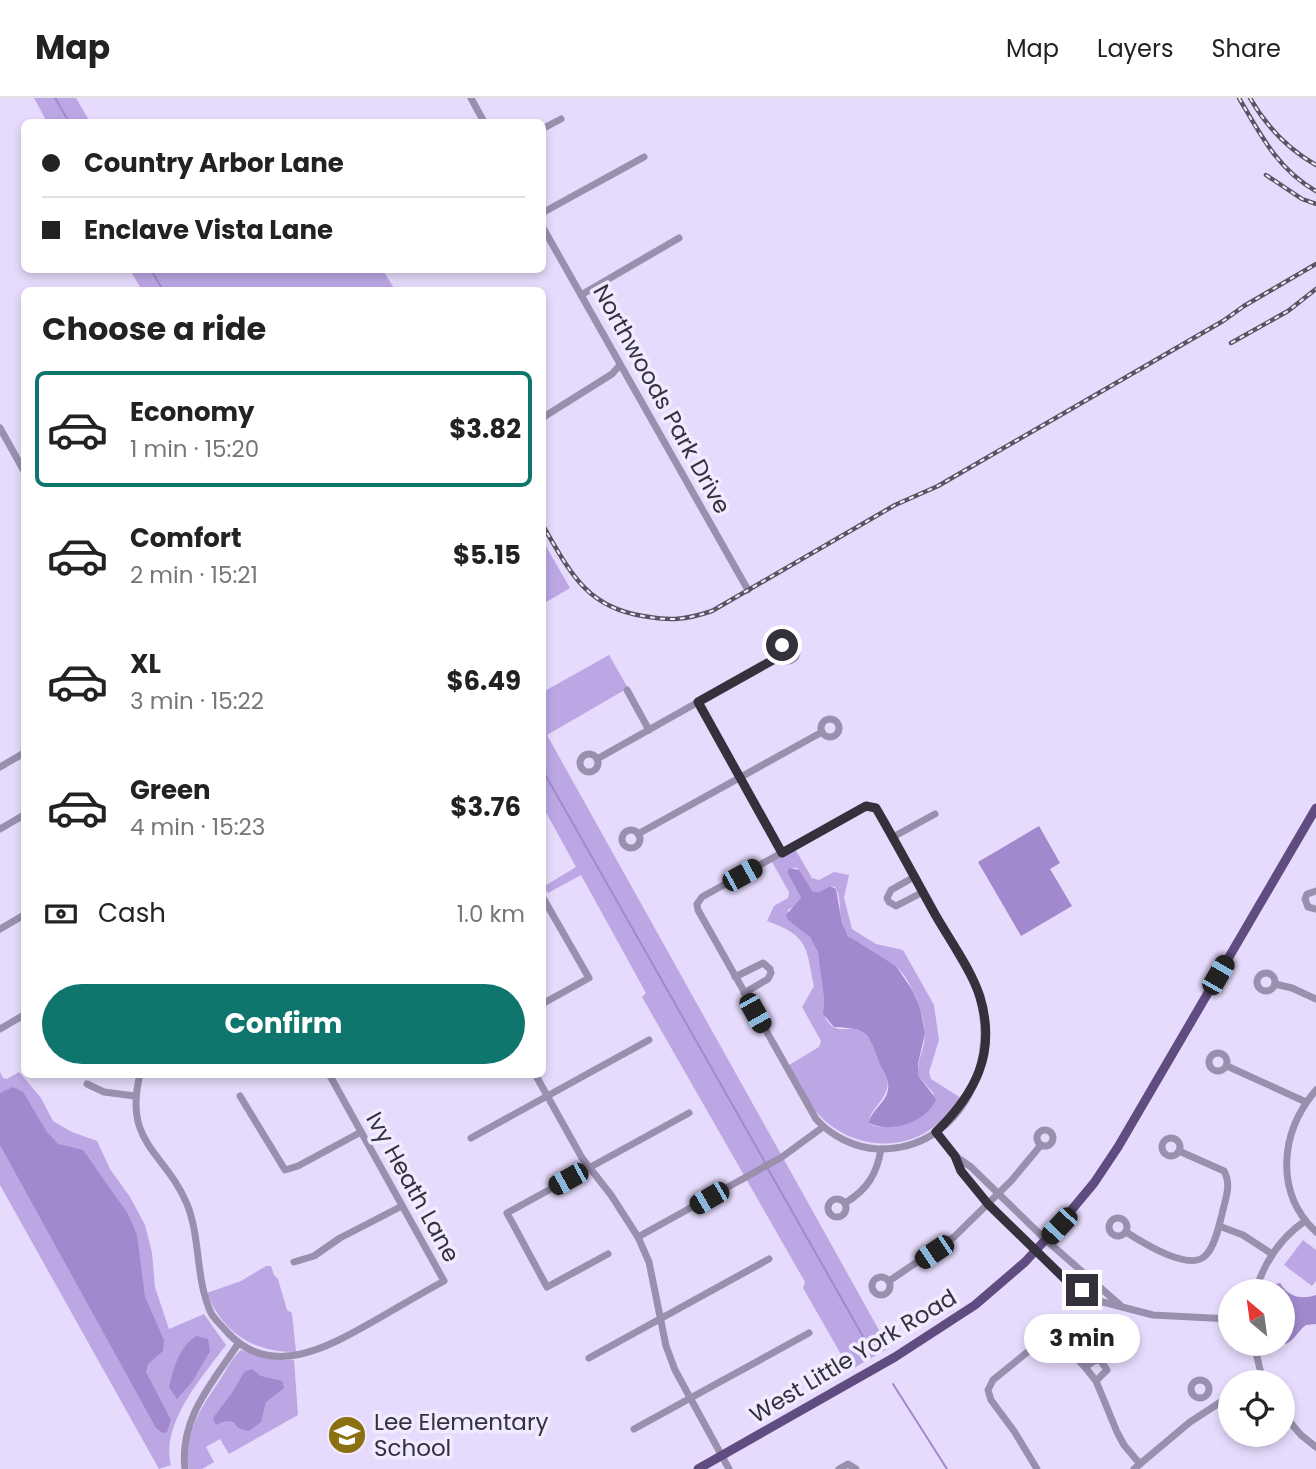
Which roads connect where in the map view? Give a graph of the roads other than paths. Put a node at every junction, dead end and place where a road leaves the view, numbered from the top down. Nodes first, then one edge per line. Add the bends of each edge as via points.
1 (471, 98) edge
2 (482, 119) edge
3 (561, 119) dead end
4 (546, 127) edge
5 (644, 158) dead end
6 (546, 212) edge
7 (546, 233) edge
8 (679, 238) dead end
9 (581, 295) junction
10 (620, 365) junction
11 (546, 415) edge
12 (0, 428) edge
13 (21, 466) edge
14 (748, 590) dead end
15 (780, 656) dead end
16 (626, 690) dead end
17 (698, 702) junction
18 (649, 730) junction
19 (822, 732) dead end
20 (21, 755) edge
21 (597, 759) dead end
22 (0, 767) edge
23 (740, 777) junction
24 (1316, 808) edge
25 (935, 814) dead end
26 (21, 817) edge
27 (0, 829) edge
28 (638, 834) dead end
29 (893, 837) junction
30 (782, 853) junction
31 (914, 877) junction
32 (1316, 891) edge
33 (922, 892) junction
34 (546, 903) edge
35 (1316, 909) edge
36 (21, 917) edge
37 (0, 929) edge
38 (735, 977) junction
39 (1275, 984) dead end
40 (744, 993) junction
41 (1316, 999) edge
42 (546, 1002) edge
43 (21, 1017) edge
44 (0, 1029) edge
45 (649, 1040) dead end
46 (1227, 1066) dead end
47 (138, 1078) edge
48 (333, 1078) edge
49 (538, 1078) edge
50 (87, 1084) dead end
51 (1316, 1090) edge
52 (135, 1096) junction
53 (240, 1096) dead end
54 (548, 1096) junction
55 (1306, 1102) junction
56 (689, 1113) dead end
57 (823, 1127) junction
58 (361, 1132) junction
59 (936, 1132) junction
60 (471, 1138) dead end
61 (1041, 1145) dead end
62 (881, 1149) junction
63 (1179, 1151) dead end
64 (955, 1156) junction
65 (589, 1168) junction
66 (997, 1194) junction
67 (845, 1203) dead end
68 (988, 1204) junction
69 (402, 1206) junction
70 (1305, 1221) junction
71 (1219, 1226) junction
72 (1126, 1232) dead end
73 (1316, 1232) edge
74 (638, 1237) junction
75 (1045, 1240) junction
76 (1036, 1250) junction
77 (608, 1254) dead end
78 (1272, 1254) junction
79 (769, 1259) dead end
80 (294, 1262) dead end
81 (1075, 1266) junction
82 (1065, 1279) junction
83 (1261, 1279) edge
84 (889, 1281) dead end
85 (1121, 1306) junction
86 (661, 1319) junction
87 (1218, 1319) edge
88 (809, 1333) dead end
89 (238, 1344) junction
90 (589, 1358) dead end
91 (1085, 1367) junction
92 (1096, 1381) junction
93 (1205, 1396) dead end
94 (690, 1398) junction
95 (1218, 1403) edge
96 (1212, 1406) junction
97 (1295, 1428) edge
98 (634, 1429) dead end
99 (1316, 1447) edge
100 (722, 1456) junction
101 (1137, 1466) edge
102 (185, 1469) edge
103 (698, 1469) edge
104 (729, 1469) edge
105 (839, 1469) edge
106 (856, 1469) edge
107 (1037, 1469) edge

1 - 2 street
3 - 4 street
5 - 6 street
7 - 9 street, Northwoods Park Drive
8 - 9 street
9 - 10 street, Northwoods Park Drive
10 - 11 street
10 - 14 street, Northwoods Park Drive
12 - 13 street
15 - 17 street
16 - 18 street
17 - 18 street
17 - 23 street
18 - 21 street
19 - 23 street
20 - 22 street
23 - 28 street
23 - 30 street
24 - 75 main road, West Little York Road via 1118,1147
25 - 29 street
26 - 27 street
29 - 30 street via 872,806 866,806
29 - 31 street
30 - 38 street via 697,904
31 - 33 street
31 - 33 street via 891,890 887,898 896,906
32 - 35 street via 1305,899 1308,907
33 - 59 street via 974,983 985,1031 982,1062 972,1091
34 - 42 street via 589,978
36 - 37 street
38 - 40 street
38 - 40 street via 763,963 770,969 768,979
39 - 41 street
40 - 57 street
43 - 44 street
45 - 54 street
46 - 55 street
47 - 52 street
48 - 58 street, Ivy Heath Lane
49 - 54 street
50 - 52 street via 104,1092
51 - 55 street
52 - 89 street via 141,1133 187,1205 212,1315
53 - 58 street via 285,1170
54 - 60 street
54 - 65 street
55 - 70 street via 1286,1150 1295,1204
56 - 65 street
57 - 62 street via 850,1143
57 - 74 street via 782,1157
58 - 69 street, Ivy Heath Lane
59 - 62 street via 906,1146
59 - 64 street
61 - 66 street
62 - 67 street via 865,1189
63 - 71 street via 1224,1171 1228,1185
64 - 66 street
64 - 68 street via 961,1171
65 - 74 street
65 - 77 street via 507,1213 547,1287
66 - 68 street
66 - 75 street
68 - 76 street
68 - 84 street via 954,1237
69 - 80 street via 314,1256
69 - 89 street, Ivy Heath Lane via 444,1281 328,1346 302,1355 279,1357
70 - 73 street
70 - 78 street
71 - 72 street via 1208,1254 1194,1259 1166,1254
71 - 78 street
74 - 86 street via 649,1262
75 - 76 main road, West Little York Road
75 - 81 street
76 - 82 street
76 - 100 main road, West Little York Road via 1004,1282 926,1339
78 - 83 street
79 - 86 street
81 - 82 street
81 - 85 street
82 - 85 street via 1096,1300
85 - 87 street via 1153,1315
86 - 90 street
86 - 94 street via 666,1346
88 - 94 street
89 - 102 street via 190,1421 184,1439
91 - 92 street
91 - 92 street via 1100,1360 1104,1364 1107,1370
91 - 107 street via 1052,1337 1040,1341 993,1380 988,1390
92 - 101 street
93 - 96 street
94 - 98 street
94 - 100 street
95 - 96 street
96 - 101 street
97 - 99 street
100 - 103 main road, West Little York Road
100 - 104 street
105 - 106 street via 848,1464

